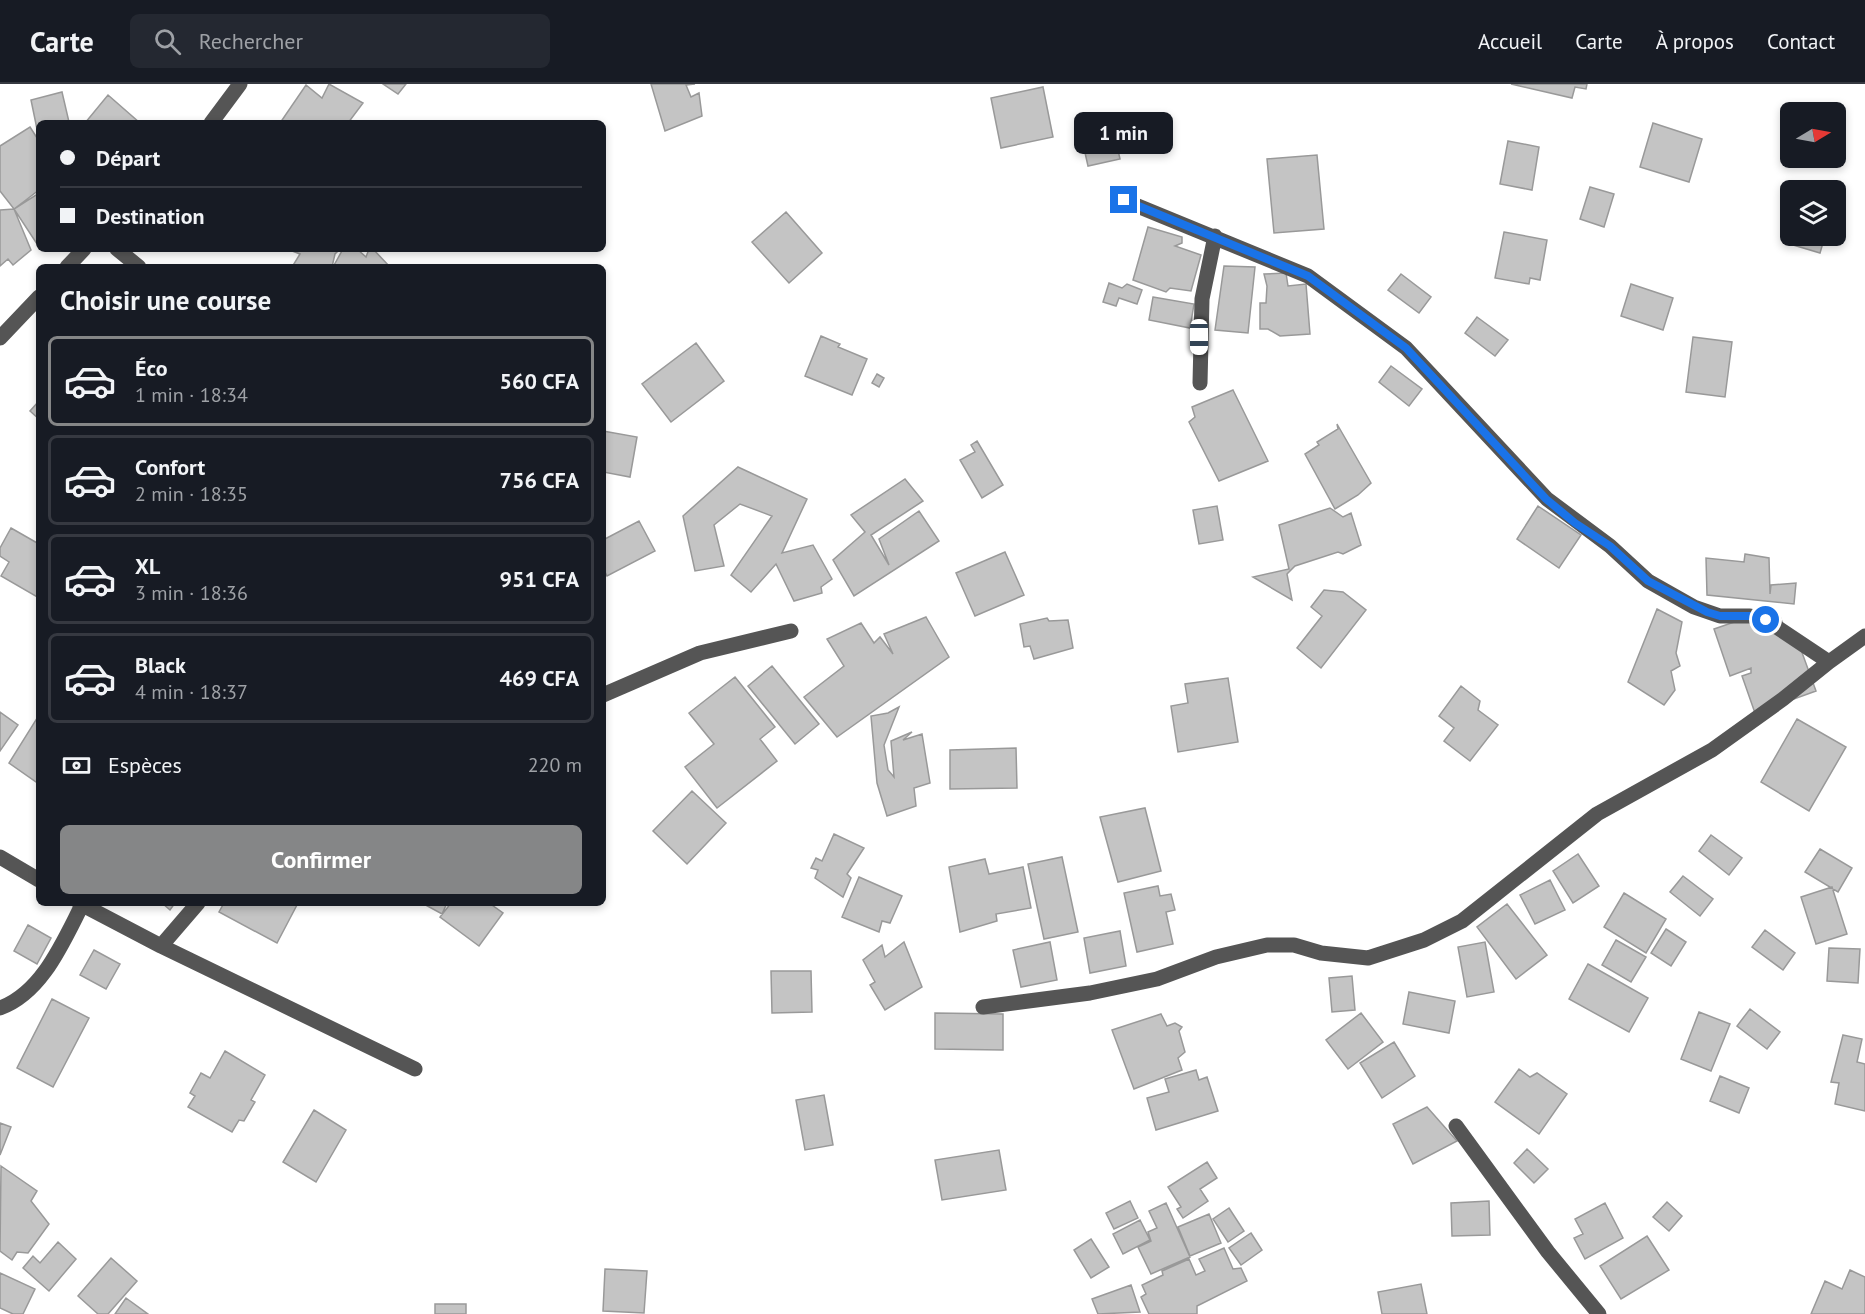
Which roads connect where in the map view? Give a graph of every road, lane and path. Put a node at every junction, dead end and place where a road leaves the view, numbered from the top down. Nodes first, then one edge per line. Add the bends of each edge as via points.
1 (240, 84) edge
2 (213, 120) edge
3 (1124, 200) dead end
4 (1215, 236) junction
5 (81, 252) edge
6 (121, 252) edge
7 (70, 264) edge
8 (135, 264) edge
9 (36, 300) edge
10 (0, 338) edge
11 (1200, 383) dead end
12 (791, 631) dead end
13 (1865, 636) edge
14 (1829, 662) junction
15 (606, 694) edge
16 (0, 857) edge
17 (36, 878) edge
18 (80, 906) edge
19 (85, 906) edge
20 (195, 906) edge
21 (161, 946) junction
22 (983, 1007) dead end
23 (0, 1008) edge
24 (415, 1069) dead end
25 (1456, 1126) dead end
26 (1599, 1314) edge

1 - 2 street
3 - 4 street
4 - 11 street via 1202,299
4 - 14 street via 1308,276 1406,348 1546,499 1610,546 1648,581 1694,607 1720,616 1766,620
5 - 7 street
6 - 8 street
9 - 10 street
12 - 15 street via 700,653
13 - 14 street
14 - 22 street via 1712,750 1597,814 1461,921 1424,940 1368,958 1322,953 1294,945 1267,945 1216,957 1158,979 1090,993
16 - 17 street
18 - 23 street via 51,967 11,1004
19 - 21 street
20 - 21 street
21 - 24 street
25 - 26 street via 1548,1252

